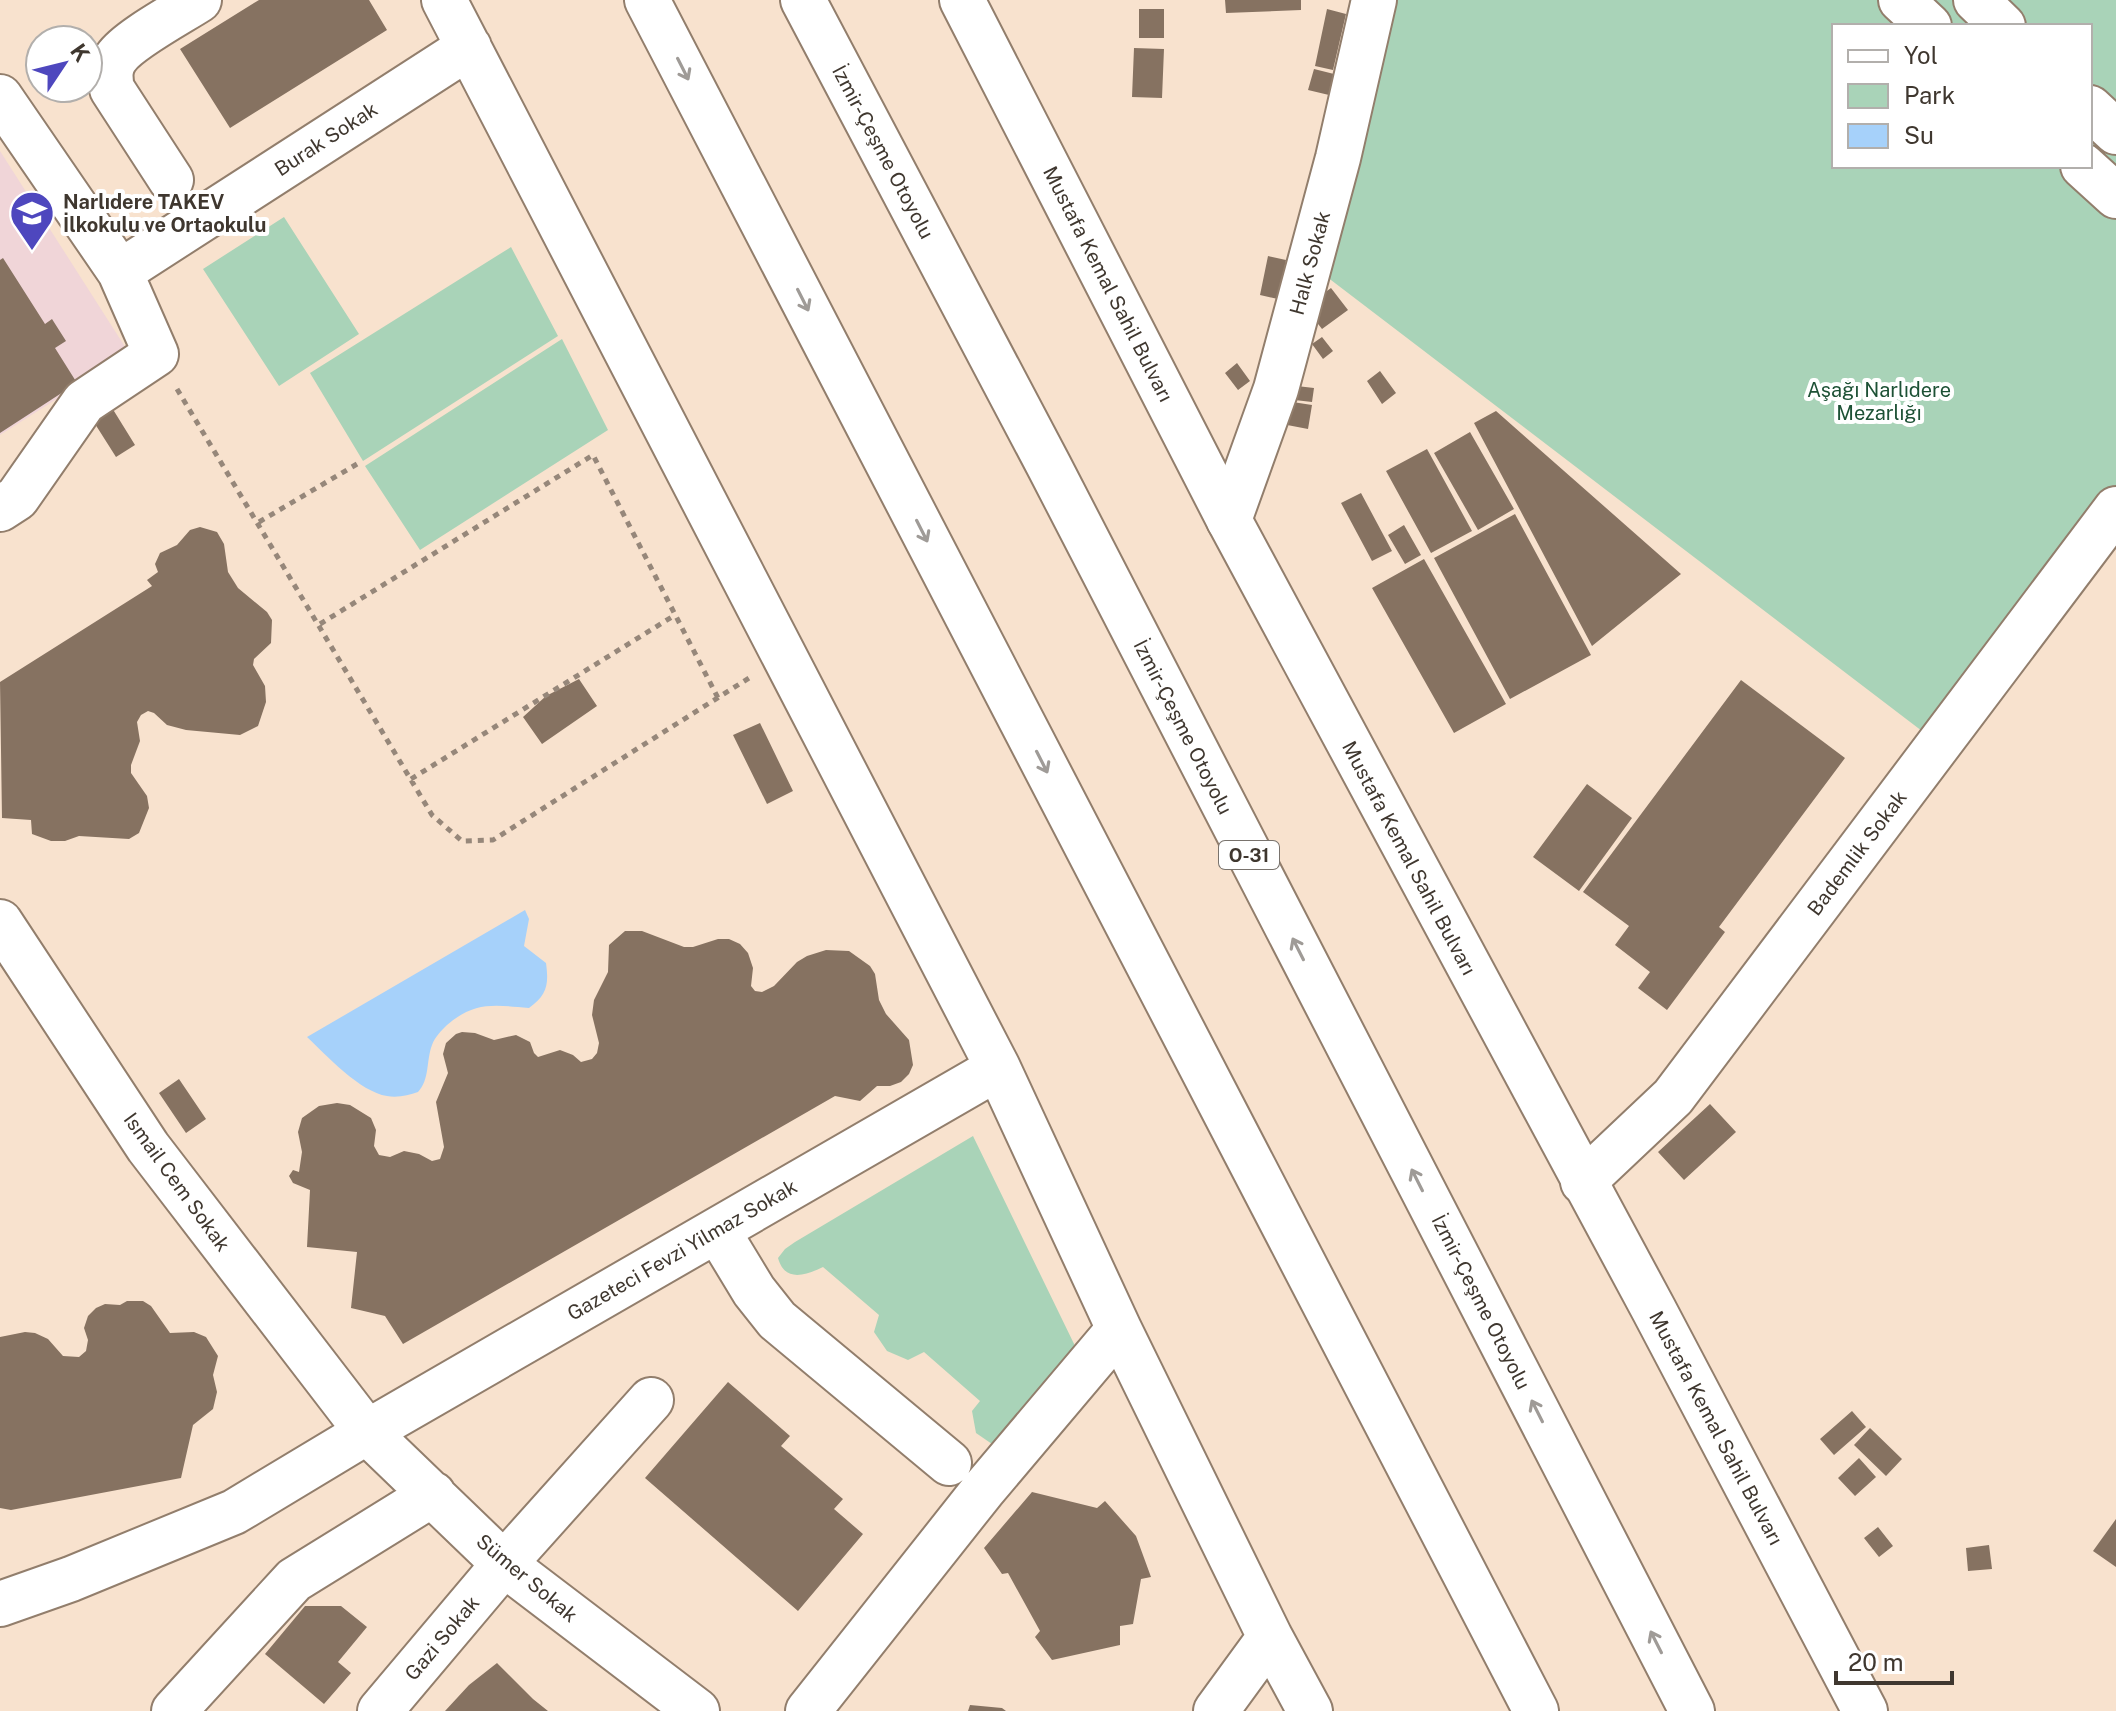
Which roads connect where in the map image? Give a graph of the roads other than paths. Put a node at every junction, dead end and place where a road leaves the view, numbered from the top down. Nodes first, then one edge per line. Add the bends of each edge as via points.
1 (199, 0) edge
2 (444, 0) edge
3 (647, 0) edge
4 (803, 0) edge
5 (962, 0) edge
6 (1374, 0) edge
7 (1901, 0) edge
8 (1976, 0) edge
9 (1927, 24) edge
10 (2001, 24) edge
11 (469, 47) junction
12 (0, 97) edge
13 (2092, 110) edge
14 (2116, 132) edge
15 (2085, 168) edge
16 (171, 180) dead end
17 (2116, 196) edge
18 (120, 272) junction
19 (0, 509) edge
20 (2116, 509) edge
21 (1229, 520) junction
22 (0, 922) edge
23 (998, 1068) junction
24 (1583, 1182) junction
25 (717, 1230) junction
26 (1119, 1329) junction
27 (651, 1400) dead end
28 (367, 1432) junction
29 (949, 1463) dead end
30 (433, 1494) junction
31 (504, 1564) junction
32 (0, 1604) edge
33 (1270, 1637) junction
34 (174, 1711) edge
35 (380, 1711) edge
36 (697, 1711) edge
37 (808, 1711) edge
38 (1216, 1711) edge
39 (1310, 1711) edge
40 (1536, 1711) edge
41 (1692, 1711) edge
42 (1865, 1711) edge

1 - 16 main road via 125,48 110,77 112,89
2 - 11 main road
3 -> 40 main road
41 -> 4 main road, İzmir-Çeşme Otoyolu / O-31
5 - 21 main road, Mustafa Kemal Sahil Bulvarı
6 - 21 main road, Halk Sokak via 1276,389
7 - 9 main road
8 - 10 main road
11 - 18 main road, Burak Sokak
11 - 23 main road
12 - 18 main road
13 - 14 main road
15 - 17 main road
18 - 19 main road via 156,354 84,402 17,498
20 - 24 main road, Bademlik Sokak via 1673,1097
21 - 24 main road, Mustafa Kemal Sahil Bulvarı
22 - 28 main road, Ismail Cem Sokak via 148,1147
23 - 25 main road, Gazeteci Fevzi Yilmaz Sokak
23 - 26 main road
24 - 42 main road, Mustafa Kemal Sahil Bulvarı
25 - 28 main road, Gazeteci Fevzi Yilmaz Sokak
25 - 29 main road via 777,1320
26 - 33 main road
26 - 37 main road
27 - 31 main road, Gazi Sokak
28 - 30 main road, Sümer Sokak
28 - 32 main road, Gazeteci Fevzi Yilmaz Sokak via 234,1512
30 - 31 main road, Sümer Sokak
30 - 34 main road via 294,1580
31 - 35 main road, Gazi Sokak
31 - 36 main road, Sümer Sokak
33 - 38 main road
33 - 39 main road

